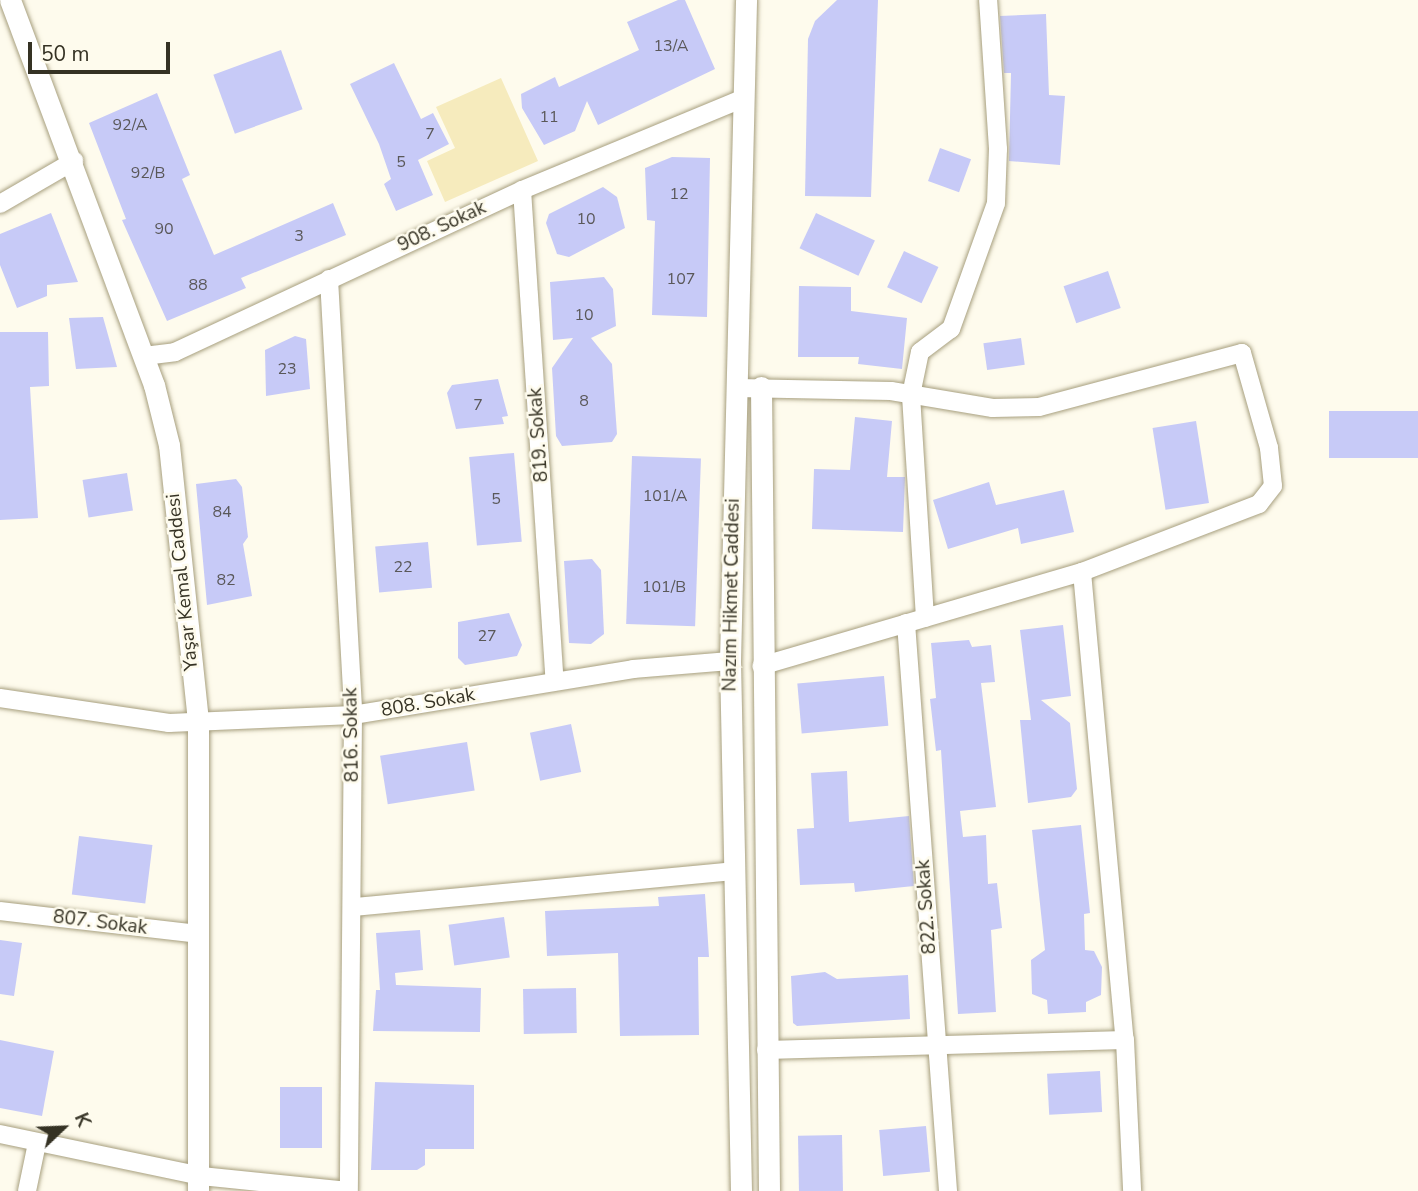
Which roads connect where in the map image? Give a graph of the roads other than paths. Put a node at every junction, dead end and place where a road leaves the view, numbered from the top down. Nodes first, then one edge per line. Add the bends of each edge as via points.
1 (10, 0) edge
2 (746, 0) edge
3 (988, 0) edge
4 (742, 99) junction
5 (74, 161) junction
6 (522, 190) junction
7 (0, 204) edge
8 (329, 279) junction
9 (144, 356) junction
10 (761, 387) junction
11 (737, 388) junction
12 (911, 395) junction
13 (1082, 572) junction
14 (925, 618) junction
15 (906, 623) junction
16 (730, 661) junction
17 (761, 666) junction
18 (555, 681) junction
19 (0, 698) edge
20 (353, 715) junction
21 (198, 722) junction
22 (732, 871) junction
23 (354, 908) junction
24 (0, 911) edge
25 (200, 934) junction
26 (1125, 1040) junction
27 (937, 1044) junction
28 (766, 1050) junction
29 (0, 1134) edge
30 (37, 1143) junction
31 (200, 1184) edge
32 (27, 1191) edge
33 (349, 1191) edge
34 (741, 1191) edge
35 (769, 1191) edge
36 (948, 1191) edge
37 (1132, 1191) edge

1 - 5 street, Yaşar Kemal Caddesi
2 - 4 street, Nazım Hikmet Caddesi
3 - 12 street via 998,149 996,203 951,329 920,352
4 - 6 street, 908. Sokak
4 - 11 street, Nazım Hikmet Caddesi
5 - 7 street
5 - 9 street, Yaşar Kemal Caddesi
6 - 8 street, 908. Sokak
6 - 18 street, 819. Sokak
8 - 9 street, 908. Sokak via 175,352
8 - 20 street, 816. Sokak
9 - 21 street, Yaşar Kemal Caddesi via 169,445
10 - 11 street
10 - 12 street
10 - 17 street, Nazım Hikmet Caddesi
11 - 16 street, Nazım Hikmet Caddesi
12 - 13 street via 993,408 1039,407 1242,353 1269,448 1273,486 1259,504
12 - 14 street
13 - 14 street
13 - 26 street
14 - 15 street
15 - 17 street
15 - 27 street, 822. Sokak
16 - 18 street, 808. Sokak
16 - 22 street, Nazım Hikmet Caddesi
17 - 28 street, Nazım Hikmet Caddesi
18 - 20 street, 808. Sokak
19 - 21 street, 808. Sokak via 169,723
20 - 21 street, 808. Sokak
20 - 23 street, 816. Sokak
21 - 25 street, Yaşar Kemal Caddesi
22 - 23 street
22 - 34 street, Nazım Hikmet Caddesi
23 - 33 street, 816. Sokak
24 - 25 street, 807. Sokak
25 - 31 street, Yaşar Kemal Caddesi
26 - 27 street
26 - 37 street
27 - 28 street
27 - 36 street, 822. Sokak
28 - 35 street, Nazım Hikmet Caddesi
29 - 30 street
30 - 31 street
30 - 32 street
31 - 33 street

